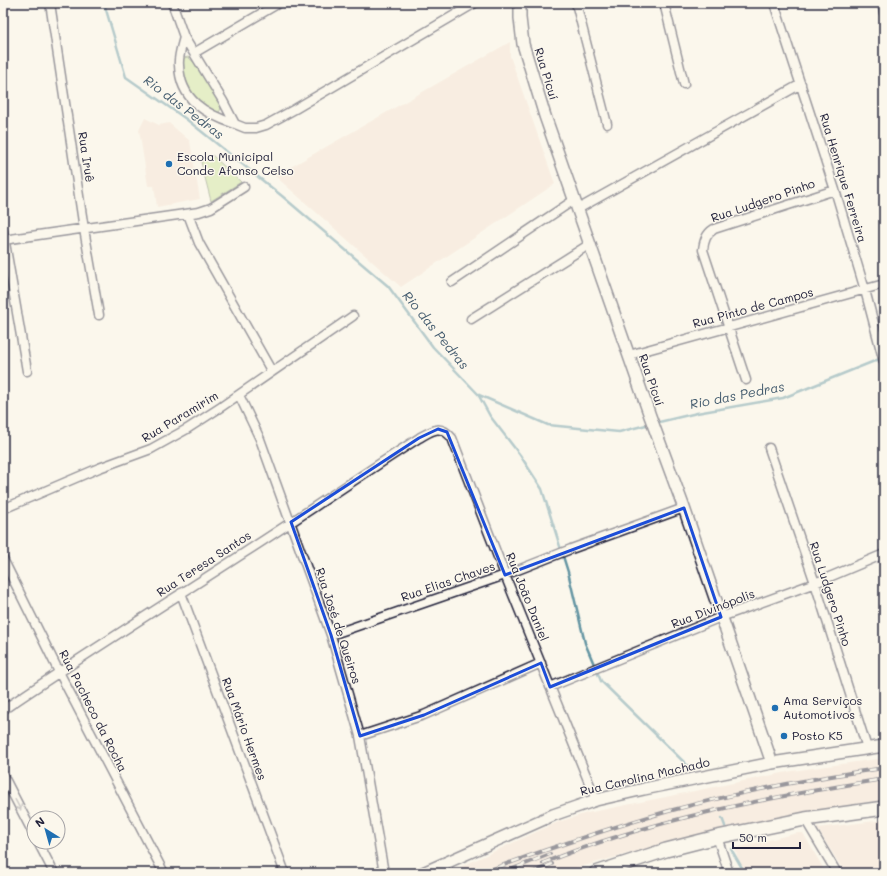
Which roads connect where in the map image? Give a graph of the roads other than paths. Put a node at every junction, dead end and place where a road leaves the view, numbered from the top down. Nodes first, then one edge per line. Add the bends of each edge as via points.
1 (50, 3) edge
2 (172, 3) edge
3 (279, 3) edge
4 (475, 3) edge
5 (520, 3) edge
6 (576, 3) edge
7 (664, 3) edge
8 (774, 3) edge
9 (882, 3) edge
10 (884, 13) edge
11 (184, 37) junction
12 (194, 53) junction
13 (684, 84) dead end
14 (801, 84) junction
15 (235, 124) junction
16 (607, 124) dead end
17 (244, 187) dead end
18 (835, 190) junction
19 (576, 205) junction
20 (188, 214) junction
21 (84, 228) junction
22 (3, 231) edge
23 (4, 240) edge
24 (590, 244) junction
25 (452, 282) dead end
26 (884, 284) edge
27 (865, 290) junction
28 (99, 315) dead end
29 (353, 316) dead end
30 (471, 319) dead end
31 (730, 326) junction
32 (629, 356) junction
33 (884, 362) edge
34 (27, 371) dead end
35 (272, 372) junction
36 (746, 380) dead end
37 (239, 395) junction
38 (419, 438) joint
39 (769, 448) dead end
40 (684, 508) junction
41 (3, 509) edge
42 (291, 522) junction
43 (884, 554) edge
44 (3, 559) edge
45 (6, 574) edge
46 (505, 575) junction
47 (815, 583) junction
48 (181, 594) junction
49 (721, 618) junction
50 (331, 635) junction
51 (541, 663) junction
52 (59, 672) junction
53 (550, 687) junction
54 (3, 710) edge
55 (360, 736) junction
56 (884, 746) edge
57 (867, 748) junction
58 (772, 763) junction
59 (3, 775) edge
60 (596, 800) junction
61 (884, 808) edge
62 (805, 819) junction
63 (26, 820) edge
64 (717, 837) junction
65 (42, 850) edge
66 (603, 872) edge
67 (54, 873) edge
68 (164, 873) edge
69 (285, 873) edge
70 (384, 873) edge
71 (423, 873) edge
72 (729, 873) edge
73 (837, 873) edge

1 - 21 street, Rua Iruê
2 - 11 street
3 - 12 street
4 - 15 street via 266,125 251,129
5 - 19 street, Rua Picuí via 526,56
6 - 16 street
7 - 13 street
8 - 14 street, Rua Henrique Ferreira
9 - 10 street
11 - 12 street
11 - 15 street via 178,64 187,93 205,112
12 - 15 street
14 - 18 street, Rua Henrique Ferreira
14 - 19 street
17 - 20 street via 205,211
18 - 27 street, Rua Henrique Ferreira
18 - 31 street, Rua Ludgero Pinho via 709,232 703,250
19 - 24 street, Rua Picuí
19 - 25 street
20 - 21 street
20 - 35 street via 199,243
21 - 23 street
21 - 28 street, Rua Iruê
22 - 23 street
23 - 34 street
24 - 30 street
24 - 32 street, Rua Picuí
26 - 27 street, Rua Pinto de Campos
27 - 31 street, Rua Pinto de Campos
27 - 33 street, Rua Henrique Ferreira
29 - 35 street, Rua Paramirim
31 - 32 street, Rua Pinto de Campos
31 - 36 street, Rua Ludgero Pinho
32 - 40 street, Rua Picuí
35 - 37 street, Rua Paramirim
37 - 41 street, Rua Paramirim via 151,449
37 - 42 street, Rua José de Queiros via 260,439
38 - 42 street, Rua Teresa Santos
38 - 46 street, Rua João Daniel via 438,429 447,432 452,438
39 - 47 street, Rua Ludgero Pinho
40 - 46 street, Rua Elias Chaves
40 - 49 street, Rua Picuí
42 - 48 street, Rua Teresa Santos
42 - 50 street, Rua José de Queiros
43 - 47 street, Rua Divinópolis
44 - 45 street, Rua Pacheco da Rocha
45 - 52 street, Rua Pacheco da Rocha
46 - 50 street, Rua Elias Chaves
46 - 51 street, Rua João Daniel
47 - 49 street, Rua Divinópolis
47 - 57 street, Rua Ludgero Pinho
48 - 52 street, Rua Teresa Santos
48 - 69 street, Rua Mário Hermes
49 - 53 street, Rua Divinópolis
49 - 58 street, Rua Picuí
50 - 55 street, Rua José de Queiros
51 - 53 street, Rua João Daniel
51 - 55 street via 424,715
52 - 54 street, Rua Teresa Santos
52 - 68 street, Rua Pacheco da Rocha
53 - 60 street, Rua João Daniel
55 - 70 street, Rua José de Queiros
56 - 57 street, Rua Carolina Machado
57 - 58 street, Rua Carolina Machado
58 - 60 street, Rua Carolina Machado
59 -> 63 street
60 - 71 street, Rua Carolina Machado via 553,815
61 - 62 main road
62 - 64 main road
62 - 73 street
64 - 66 main road via 666,850
64 - 72 street
65 - 67 street

